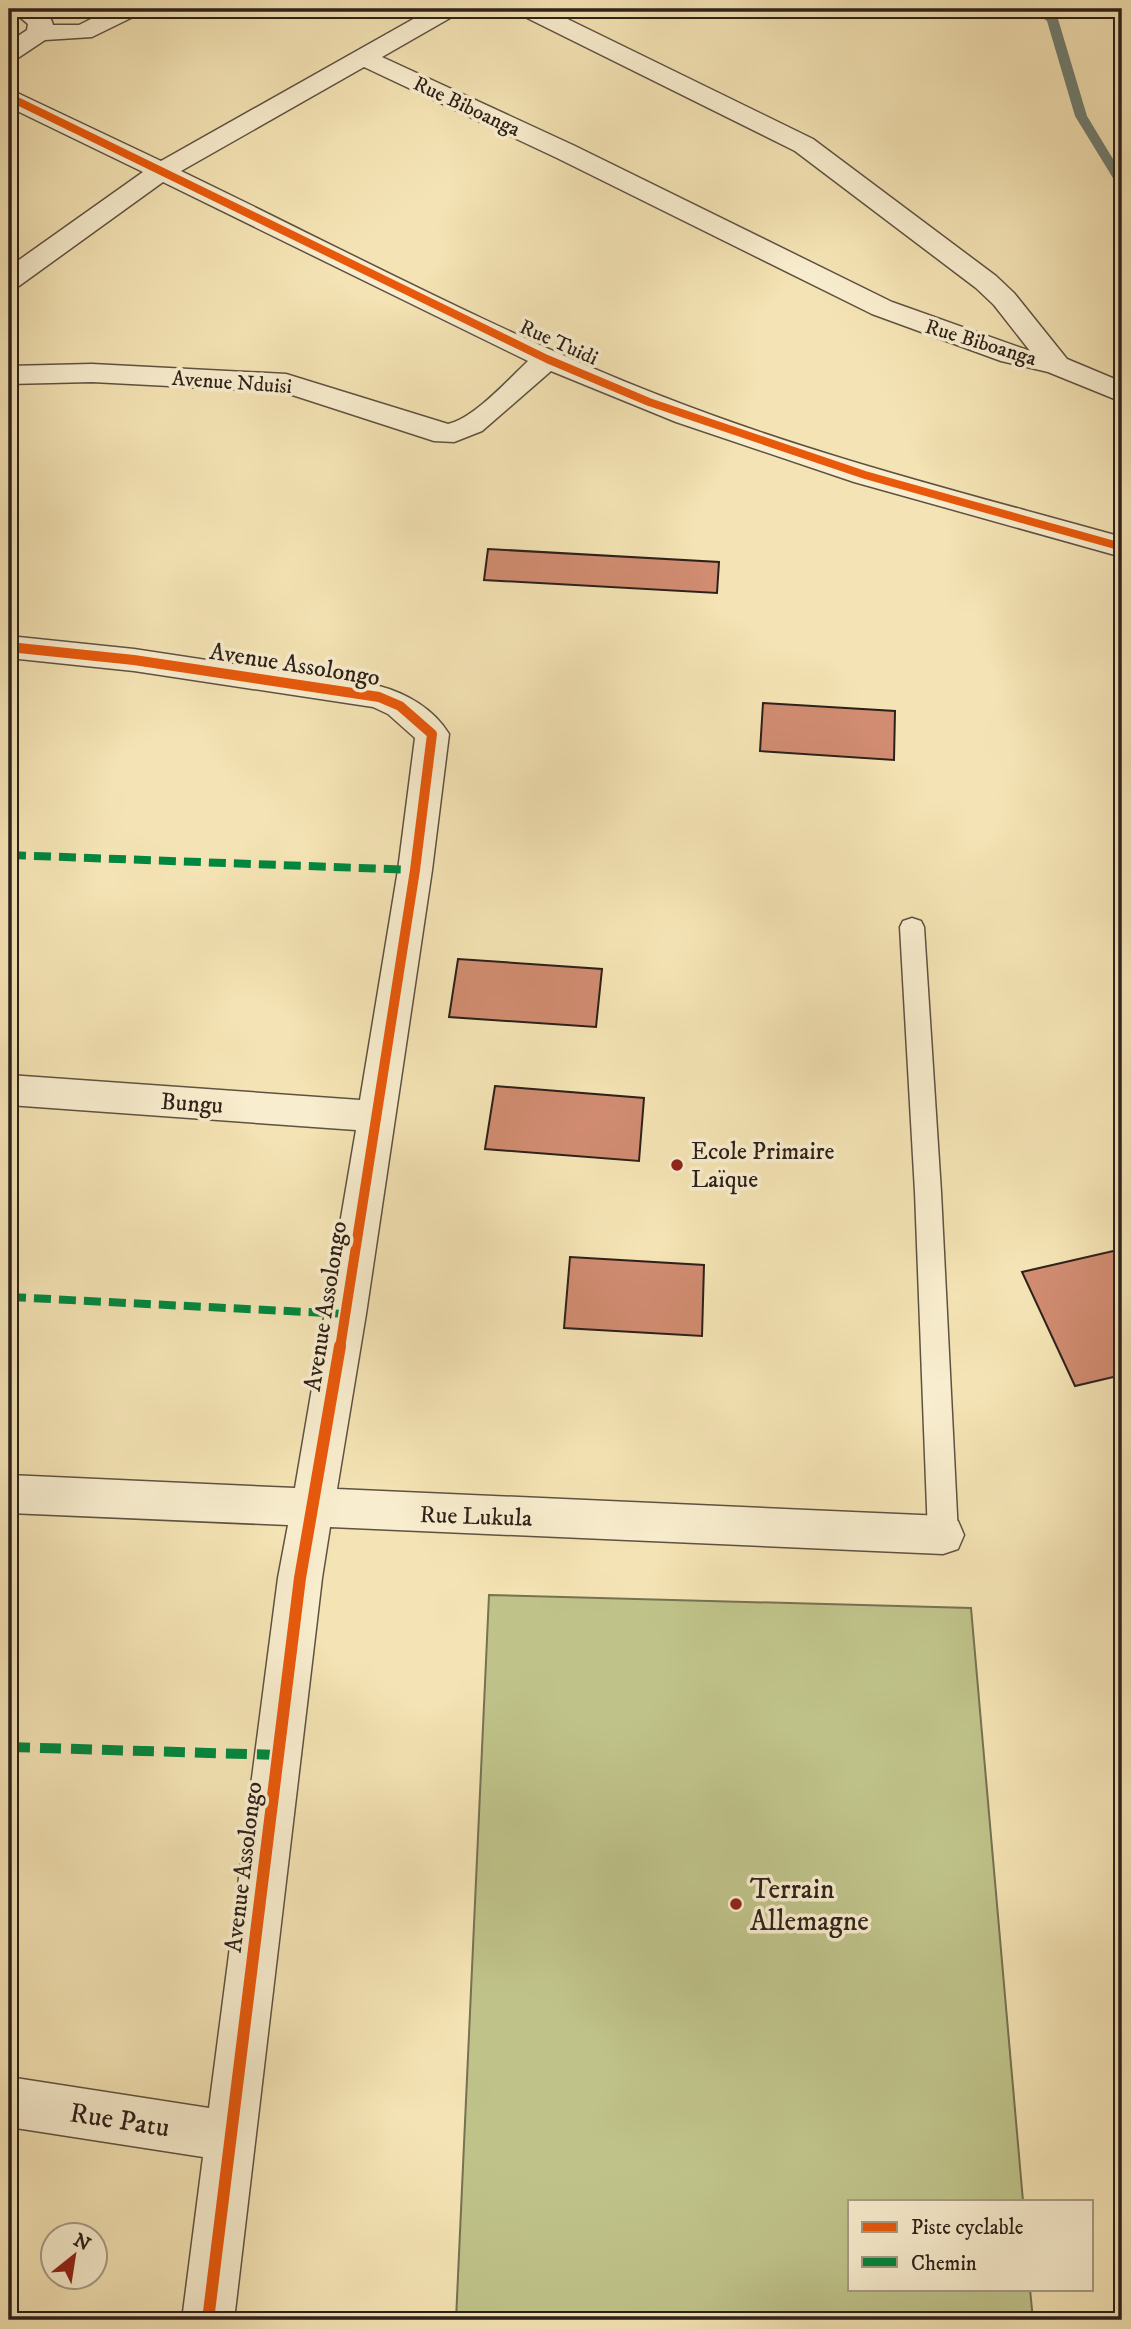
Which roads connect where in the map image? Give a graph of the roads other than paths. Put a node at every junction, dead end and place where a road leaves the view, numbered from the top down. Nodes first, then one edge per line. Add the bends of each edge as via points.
1 (22, 9) edge
2 (130, 9) edge
3 (448, 9) edge
4 (527, 9) edge
5 (411, 15) edge
6 (39, 33) junction
7 (9, 53) edge
8 (362, 57) junction
9 (9, 97) edge
10 (160, 172) junction
11 (9, 280) edge
12 (547, 359) junction
13 (1057, 365) junction
14 (9, 375) edge
15 (1122, 393) edge
16 (1122, 547) edge
17 (9, 647) edge
18 (912, 927) dead end
19 (9, 1090) edge
20 (375, 1116) junction
21 (9, 1494) edge
22 (312, 1509) junction
23 (943, 1535) joint
24 (9, 2102) edge
25 (231, 2136) junction
26 (208, 2320) edge

1 - 6 street via 41,22
2 - 6 street via 83,32
3 - 5 street
4 - 13 street, Rue Biboanga via 804,145 986,282
5 - 8 street
6 - 7 street
8 - 10 street
8 - 13 street, Rue Biboanga via 882,308 1011,355
9 - 10 street, Rue Tuidi
10 - 11 street
10 - 12 street, Rue Tuidi
12 - 14 street, Avenue Nduisi via 497,404 461,431 448,434 286,383 92,373
12 - 16 street, Rue Tuidi via 686,416 788,450
13 - 15 street
17 - 20 street, Avenue Assolongo via 134,660 379,697 400,706 432,734
18 - 23 lane
19 - 20 street, Bungu
20 - 22 street, Avenue Assolongo
21 - 22 street, Rue Lukula
22 - 23 street, Rue Lukula
22 - 25 street, Avenue Assolongo
24 - 25 street, Rue Patu
25 - 26 street, Avenue Assolongo

